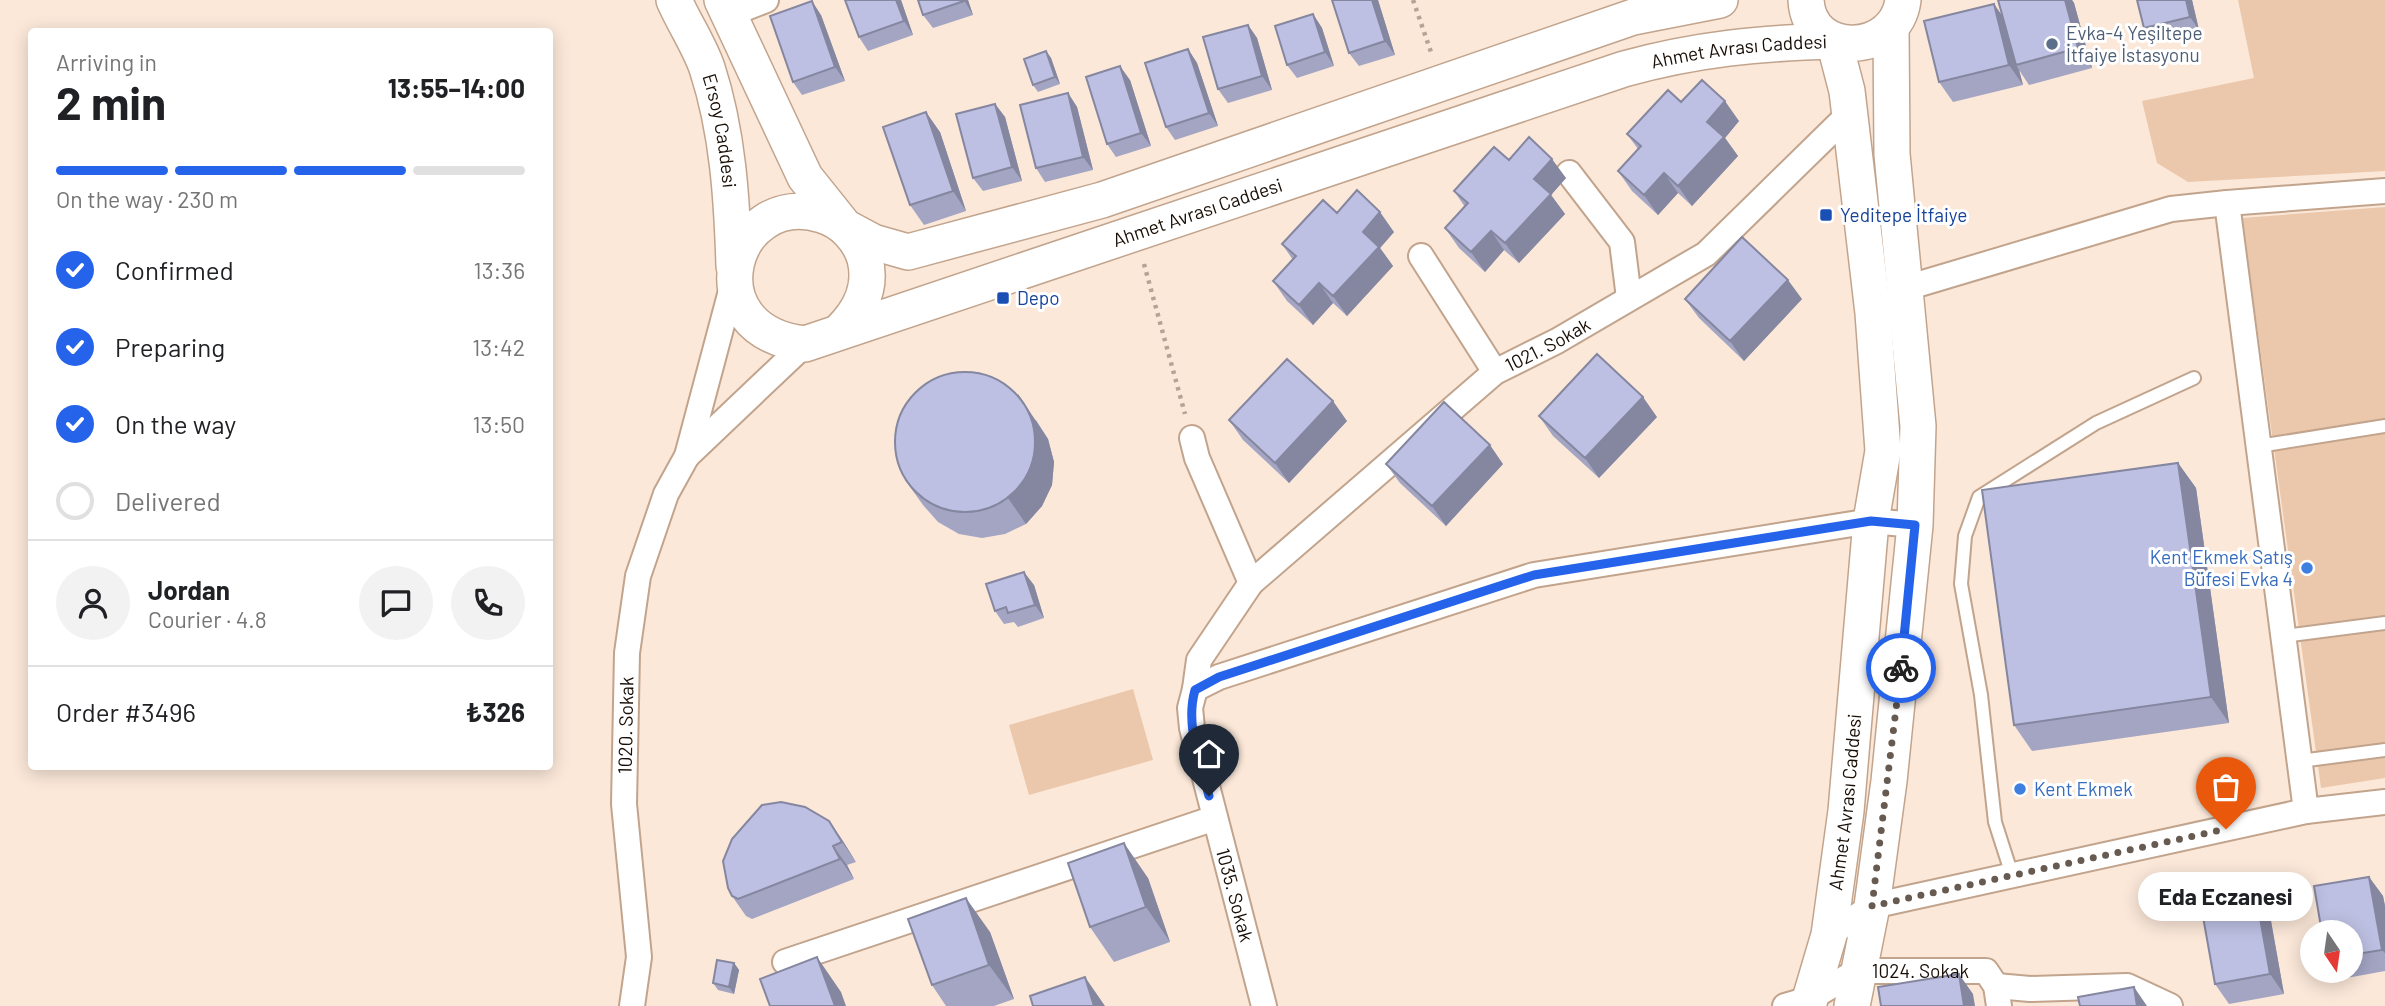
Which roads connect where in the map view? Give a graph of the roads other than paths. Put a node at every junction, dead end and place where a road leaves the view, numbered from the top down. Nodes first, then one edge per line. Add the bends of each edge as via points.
1 (674, 0) edge
2 (766, 0) edge
3 (1720, 0) edge
4 (1806, 0) edge
5 (725, 8) edge
6 (1897, 15) edge
7 (1835, 41) junction
8 (1849, 114) junction
9 (1569, 173) dead end
10 (2385, 191) edge
11 (2227, 203) junction
12 (845, 227) junction
13 (1421, 256) dead end
14 (733, 279) junction
15 (1906, 288) junction
16 (1629, 298) junction
17 (841, 330) junction
18 (805, 344) junction
19 (1495, 372) junction
20 (2194, 378) dead end
21 (2385, 426) edge
22 (1192, 438) road end
23 (2259, 446) junction
24 (687, 456) junction
25 (1871, 521) junction
26 (1915, 525) junction
27 (1251, 583) junction
28 (2385, 623) edge
29 (2284, 636) junction
30 (1195, 690) junction
31 (2385, 750) edge
32 (2300, 761) junction
33 (2385, 802) edge
34 (2306, 811) junction
35 (1214, 818) junction
36 (2012, 875) junction
37 (1872, 906) junction
38 (1829, 935) junction
39 (785, 962) dead end
40 (1857, 971) junction
41 (1997, 996) edge
42 (1801, 1004) edge
43 (632, 1006) edge
44 (1264, 1006) edge
45 (1852, 1006) edge
46 (2170, 1006) edge

1 - 14 main road, Ersoy Caddesi via 706,66 719,113 732,201
2 - 5 street
3 - 12 main road via 1633,17 1102,200 960,239 908,252 873,242
4 - 7 main road via 1811,20
5 - 12 main road via 805,177
6 - 7 main road via 1864,44
6 - 15 main road, Ahmet Avrası Caddesi via 1892,155
7 - 8 main road, Ahmet Avrası Caddesi
7 - 17 main road, Ahmet Avrası Caddesi via 1684,52 1624,69
8 - 16 street, 1021. Sokak via 1706,254
8 - 25 main road, Ahmet Avrası Caddesi via 1873,313 1883,451
9 - 16 street via 1622,242
10 - 11 street
11 - 15 street via 2171,209
11 - 23 street
12 - 14 main road via 812,212 776,216 747,238
12 - 17 main road via 856,240 867,271 862,304
13 - 19 street
14 - 18 main road via 746,315 762,332 782,342
14 - 24 street, 1020. Sokak
15 - 26 main road, Ahmet Avrası Caddesi via 1918,426
16 - 19 street, 1021. Sokak
17 - 18 main road, Ahmet Avrası Caddesi
18 - 24 street, 1020. Sokak
19 - 27 street, 1021. Sokak
20 - 36 lane via 2096,423 1979,497 1965,536 1961,584 1981,695 1995,822
21 - 23 lane
22 - 27 street
23 - 29 street
24 - 43 street, 1020. Sokak via 666,494 638,576 626,653 624,804 639,957
25 - 26 street
25 - 30 street via 1534,575 1219,677
25 - 38 main road, Ahmet Avrası Caddesi via 1846,811
26 - 37 main road, Ahmet Avrası Caddesi
27 - 30 street, 1021. Sokak via 1199,660
28 - 29 lane
29 - 32 street
30 - 35 street, 1035. Sokak via 1190,708 1192,729
31 - 32 lane
32 - 34 street
33 - 34 street
34 - 36 street
35 - 39 street
35 - 44 street, 1035. Sokak
36 - 37 street
37 - 38 street
37 - 40 main road, Ahmet Avrası Caddesi
38 - 42 main road, Ahmet Avrası Caddesi
40 - 41 street, 1024. Sokak via 1986,971
40 - 42 street
40 - 45 main road, Ahmet Avrası Caddesi
41 - 46 street via 2030,989 2127,986

